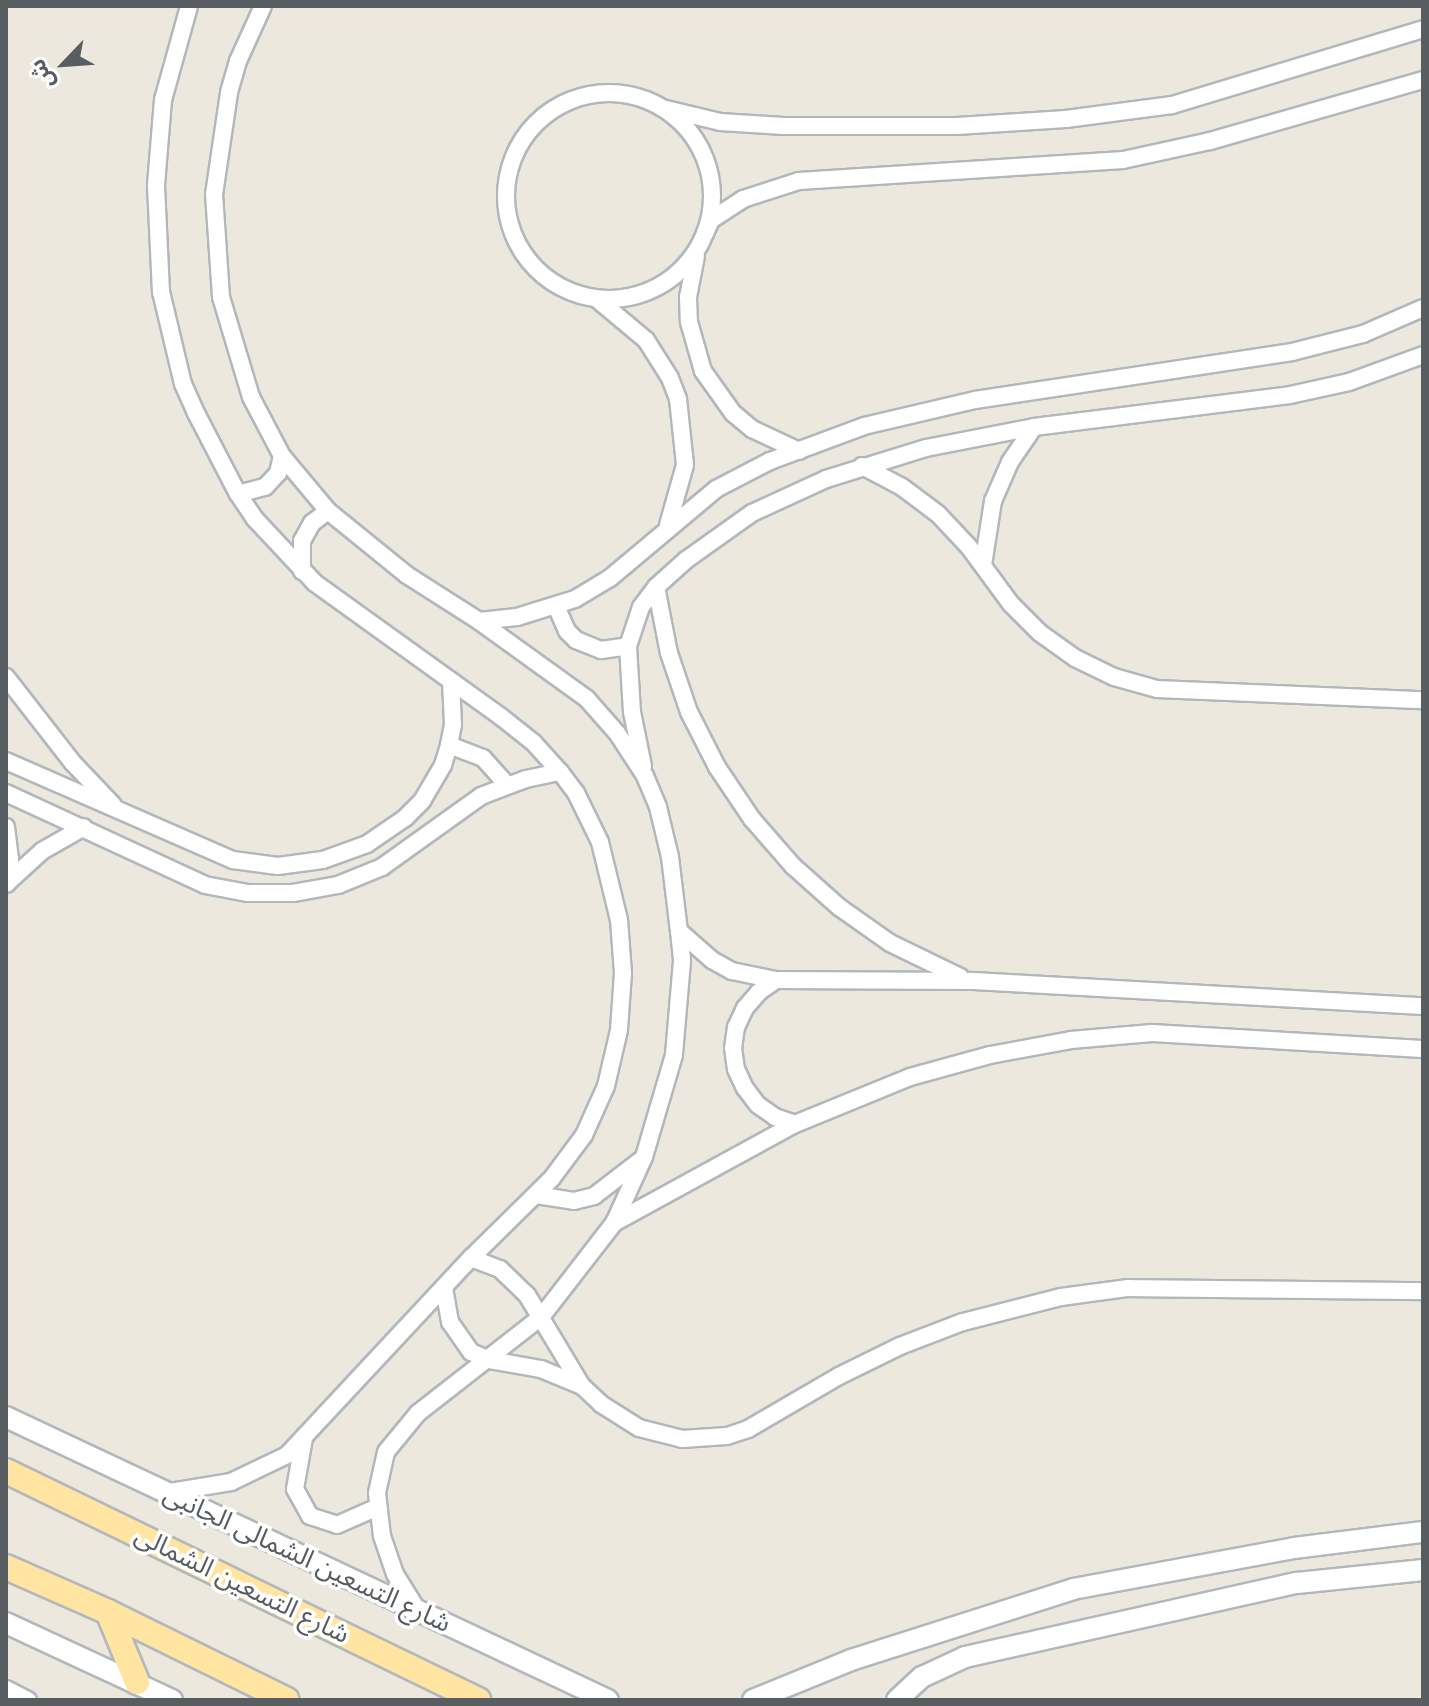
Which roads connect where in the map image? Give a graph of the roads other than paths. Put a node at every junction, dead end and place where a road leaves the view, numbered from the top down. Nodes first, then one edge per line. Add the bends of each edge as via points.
1 (189, 6) edge
2 (263, 6) edge
3 (1423, 29) edge
4 (1423, 80) edge
5 (666, 109) junction
6 (702, 240) junction
7 (595, 298) junction
8 (1423, 308) edge
9 (1423, 355) edge
10 (1034, 427) junction
11 (799, 451) junction
12 (282, 456) junction
13 (862, 466) junction
14 (238, 494) junction
15 (328, 511) junction
16 (666, 529) junction
17 (983, 565) junction
18 (302, 571) junction
19 (656, 587) junction
20 (556, 606) junction
21 (479, 621) junction
22 (628, 646) junction
23 (6, 677) edge
24 (451, 682) junction
25 (1423, 700) edge
26 (449, 745) junction
27 (6, 761) edge
28 (560, 772) junction
29 (645, 776) junction
30 (507, 785) junction
31 (6, 793) edge
32 (119, 811) junction
33 (6, 827) edge
34 (84, 827) junction
35 (6, 884) edge
36 (679, 931) junction
37 (776, 980) junction
38 (973, 981) junction
39 (1423, 1006) edge
40 (1423, 1049) edge
41 (795, 1124) junction
42 (644, 1157) junction
43 (536, 1195) junction
44 (614, 1223) junction
45 (471, 1258) junction
46 (444, 1288) junction
47 (1423, 1291) edge
48 (541, 1317) junction
49 (490, 1360) junction
50 (582, 1386) junction
51 (6, 1417) edge
52 (304, 1438) junction
53 (6, 1471) edge
54 (164, 1493) junction
55 (378, 1507) junction
56 (1423, 1532) edge
57 (1294, 1548) junction
58 (6, 1567) edge
59 (1423, 1570) edge
60 (1297, 1583) junction
61 (418, 1611) junction
62 (108, 1612) junction
63 (6, 1623) edge
64 (137, 1682) junction
65 (6, 1689) edge
66 (794, 1693) edge
67 (28, 1700) edge
68 (172, 1700) edge
69 (287, 1700) edge
70 (478, 1700) edge
71 (608, 1700) edge
72 (753, 1700) edge
73 (897, 1700) edge

1 - 14 street via 163,100 156,185 161,292 183,384
2 - 12 street via 238,61 227,103 217,159 214,228 221,297 238,364
3 - 5 street via 1172,105 1066,119 957,126 784,126 720,122
4 - 6 street via 1210,141 1123,160 799,181 743,199 711,220
5 - 6 street via 684,124 707,164 712,187
5 - 7 street via 618,92 585,95 542,116 513,157 507,203 520,248 544,276
6 - 7 street via 672,278 655,288 636,296
6 - 11 street via 688,297 694,347 703,371 733,413 752,429
7 - 16 street via 646,340 678,399 685,465
8 - 11 street via 1328,344 975,400 864,426
9 - 10 street via 1349,382 1290,395
10 - 13 street
10 - 17 street via 1010,462 993,501
11 - 16 street via 716,489
12 - 14 street via 272,481
12 - 15 street
13 - 17 street via 938,514
13 - 19 street via 752,513 696,551
14 - 18 street
15 - 18 street via 312,523 302,541
15 - 21 street via 407,575
16 - 20 street via 610,578
17 - 25 street via 1040,633 1075,658 1125,680 1157,689
18 - 24 street via 338,603
19 - 22 street via 641,607
19 - 38 street via 669,653 689,712 752,819 815,887 863,926 917,958
20 - 21 street
20 - 22 street via 576,640 601,650
21 - 29 street via 587,699
22 - 29 street via 632,712
23 - 32 street via 73,763
24 - 26 street
24 - 28 street via 534,743
26 - 30 street via 483,758
26 - 32 street via 433,784 405,818 367,844 323,860 278,866 233,860
27 - 32 street
28 - 30 street
28 - 43 street via 589,817 607,868 622,946 622,1002 613,1058 596,1111 569,1157
29 - 36 street via 665,832
30 - 34 street via 481,796 382,867 338,885 293,893 248,893 205,885
31 - 34 street
33 - 35 street
34 - 35 street via 42,851
36 - 37 street via 722,966
36 - 42 street via 682,961 674,1055
37 - 38 street
37 - 41 street via 759,992 741,1017 733,1048 736,1069 758,1105
38 - 39 street
40 - 41 street via 1193,1033 1071,1040 950,1065
41 - 44 street
42 - 43 street via 594,1196 574,1201
42 - 44 street
43 - 45 street
44 - 48 street
45 - 46 street
45 - 48 street via 500,1269
46 - 49 street via 456,1334 471,1352
46 - 52 street
47 - 50 street via 1128,1288 1061,1297 931,1334 839,1376 748,1429 705,1439 639,1428
48 - 49 street
48 - 50 street
49 - 50 street via 541,1369
49 - 55 street via 398,1434 380,1470
51 - 54 street, شارع التسعين الشمالى الجانبى
52 - 54 street via 287,1455 251,1474
52 - 55 street via 295,1489 310,1516 337,1525
53 - 70 main road, شارع التسعين الشمالى
54 - 61 street, شارع التسعين الشمالى الجانبى
55 - 61 street via 391,1564
56 - 57 street
57 - 60 street
57 - 66 street via 1073,1589 851,1660
58 - 62 main road
59 - 60 street
60 - 73 street via 965,1657 922,1677
61 - 71 street, شارع التسعين الشمالى الجانبى
62 - 64 main road
62 - 69 main road
63 - 64 street
64 - 68 street
65 - 67 street
66 - 72 street

